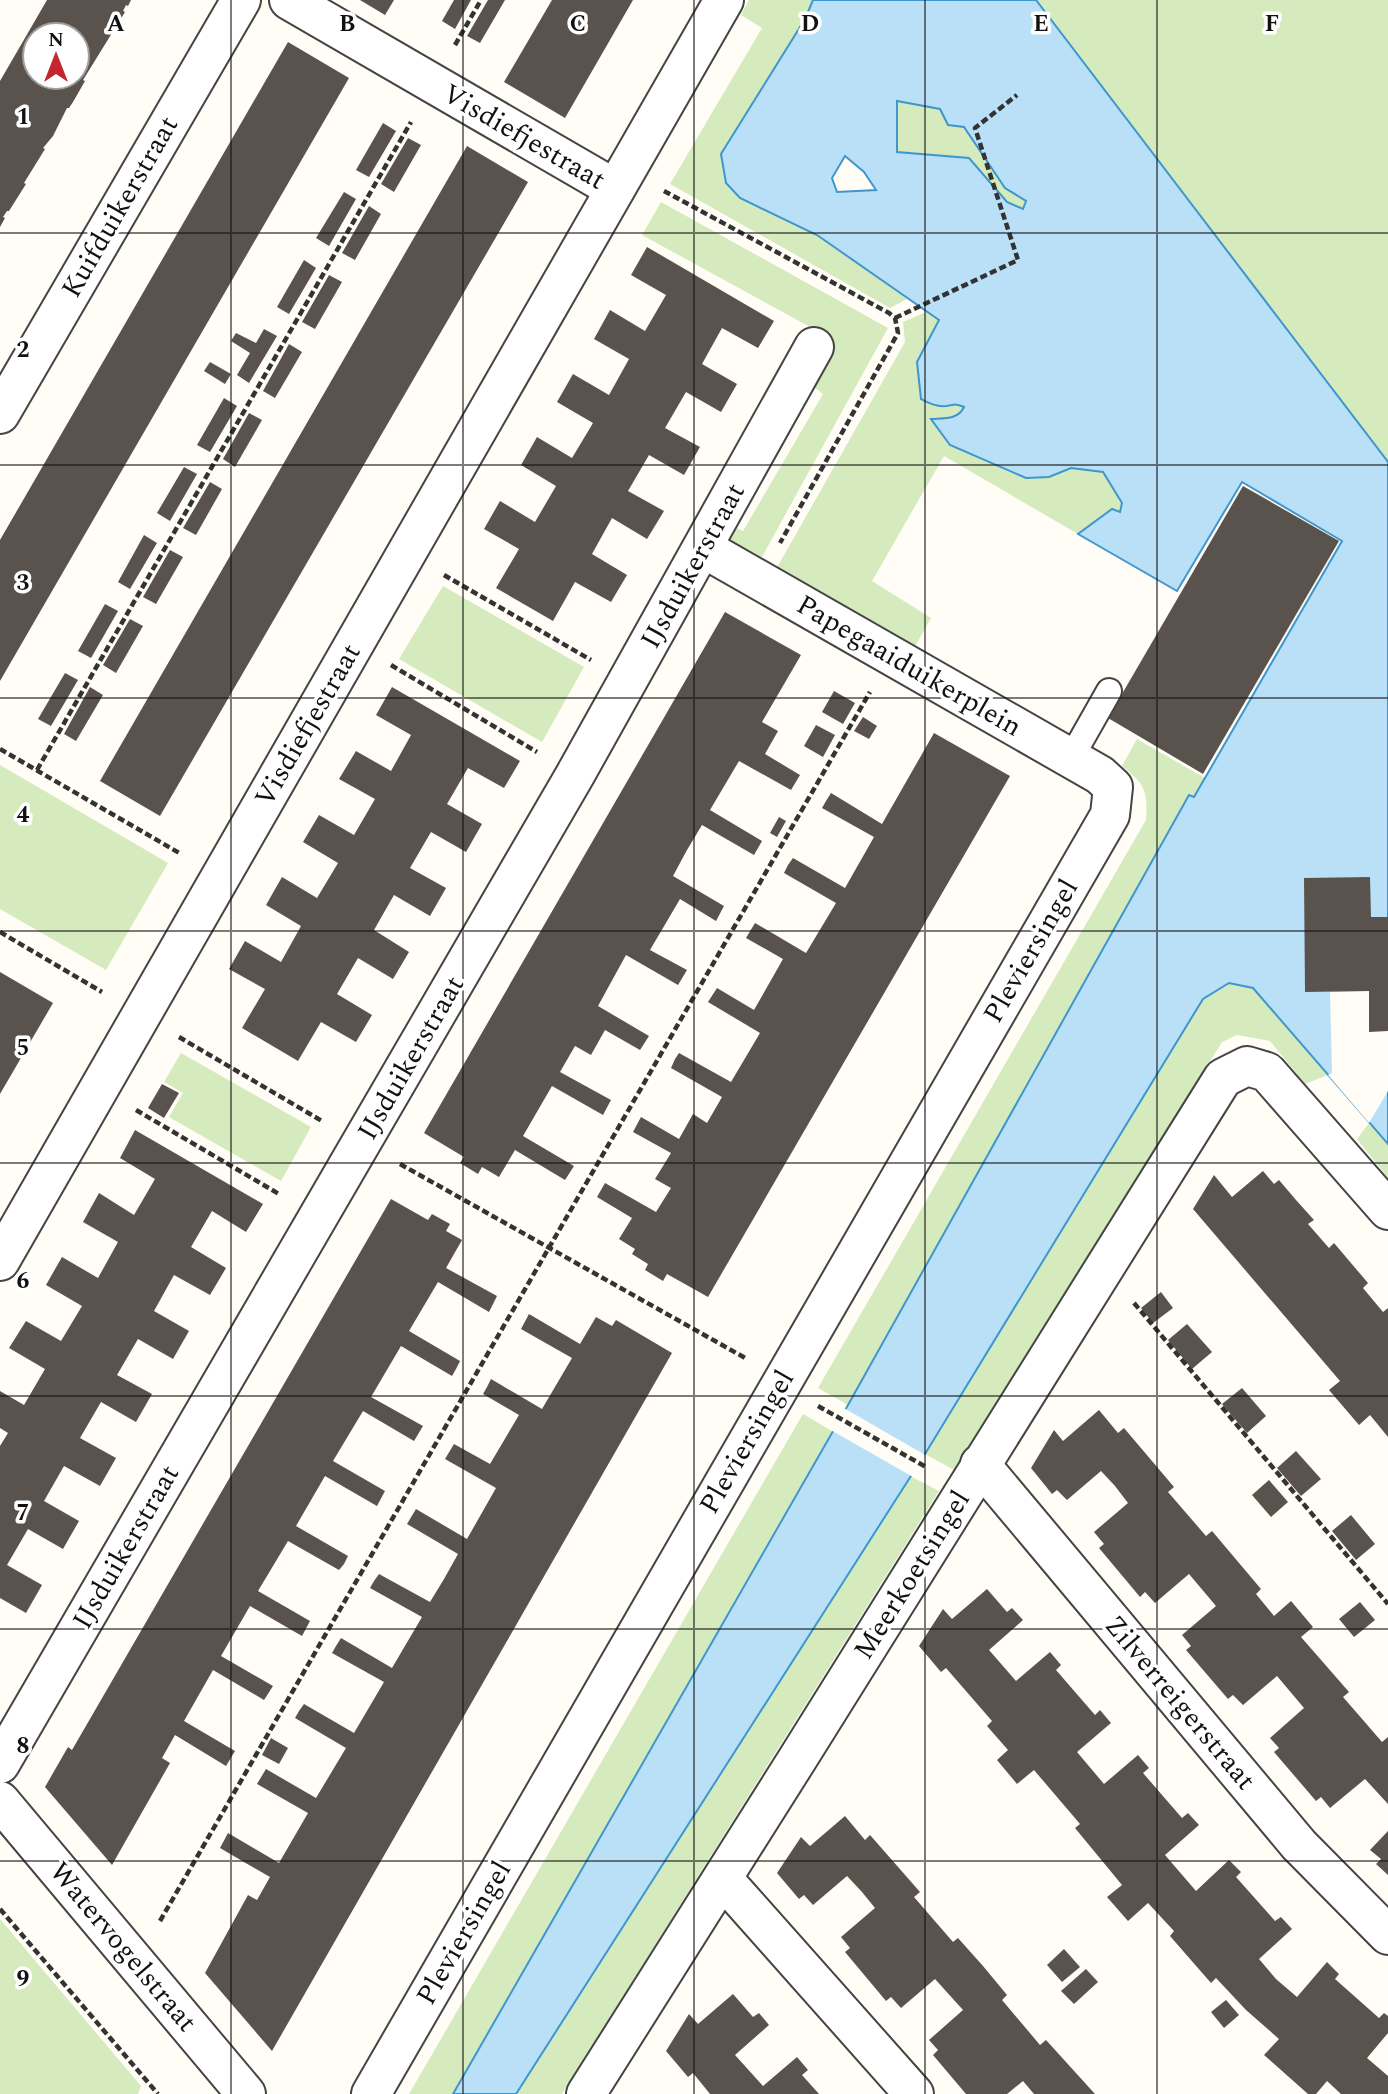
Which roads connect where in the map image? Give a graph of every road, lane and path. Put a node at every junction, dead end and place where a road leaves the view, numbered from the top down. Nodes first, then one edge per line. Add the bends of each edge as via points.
1 (241, 0) edge
2 (289, 0) edge
3 (481, 0) edge
4 (724, 0) edge
5 (433, 85) junction
6 (1017, 95) dead end
7 (615, 189) junction
8 (667, 192) dead end
9 (697, 209) dead end
10 (895, 318) dead end
11 (814, 347) dead end
12 (0, 414) edge
13 (703, 548) junction
14 (406, 553) junction
15 (355, 643) junction
16 (891, 655) junction
17 (628, 681) junction
18 (1109, 691) dead end
19 (0, 749) edge
20 (1071, 758) junction
21 (37, 771) junction
22 (575, 775) junction
23 (1113, 787) joint
24 (220, 877) junction
25 (99, 1088) junction
26 (1388, 1210) edge
27 (318, 1217) junction
28 (0, 1261) edge
29 (1104, 1268) junction
30 (816, 1406) dead end
31 (980, 1464) junction
32 (925, 1467) dead end
33 (1388, 1604) edge
34 (0, 1764) edge
35 (0, 1801) edge
36 (723, 1879) junction
37 (0, 1909) edge
38 (156, 1927) dead end
39 (1388, 1935) edge
40 (150, 2085) junction
41 (146, 2094) edge
42 (158, 2094) edge
43 (246, 2094) edge
44 (371, 2094) edge
45 (586, 2094) edge
46 (914, 2094) edge

1 - 12 street, Kuifduikerstraat
2 - 5 street
3 - 5 path
4 - 7 street, Visdiefjestraat
5 - 7 street, Visdiefjestraat
5 - 21 path
6 - 10 path via 975,128 1018,260
7 - 14 street, Visdiefjestraat
8 - 9 path
11 - 13 street, IJsduikerstraat
13 - 16 street, Papegaaiduikerplein
13 - 17 street, IJsduikerstraat
14 - 15 street, Visdiefjestraat
14 - 17 path
15 - 22 path
15 - 24 street, Visdiefjestraat
16 - 20 street, Papegaaiduikerplein
16 - 38 path
17 - 22 street, IJsduikerstraat
18 - 20 lane
19 - 21 path
20 - 23 street, Papegaaiduikerplein
21 - 24 path
22 - 27 street, IJsduikerstraat
23 - 44 street, Pleviersingel via 1110,815
24 - 25 street, Visdiefjestraat
25 - 27 path
25 - 28 street, Visdiefjestraat
26 - 29 street, Meerkoetsingel via 1267,1072 1247,1066 1223,1078
27 - 34 street, IJsduikerstraat
29 - 31 street, Meerkoetsingel
29 - 33 path
30 - 32 path
31 - 36 street, Meerkoetsingel
31 - 39 street, Zilverreigerstraat via 1299,1845
35 - 43 street, Watervogelstraat
36 - 45 street, Meerkoetsingel
36 - 46 street
37 - 40 path
40 - 41 path
40 - 42 path

